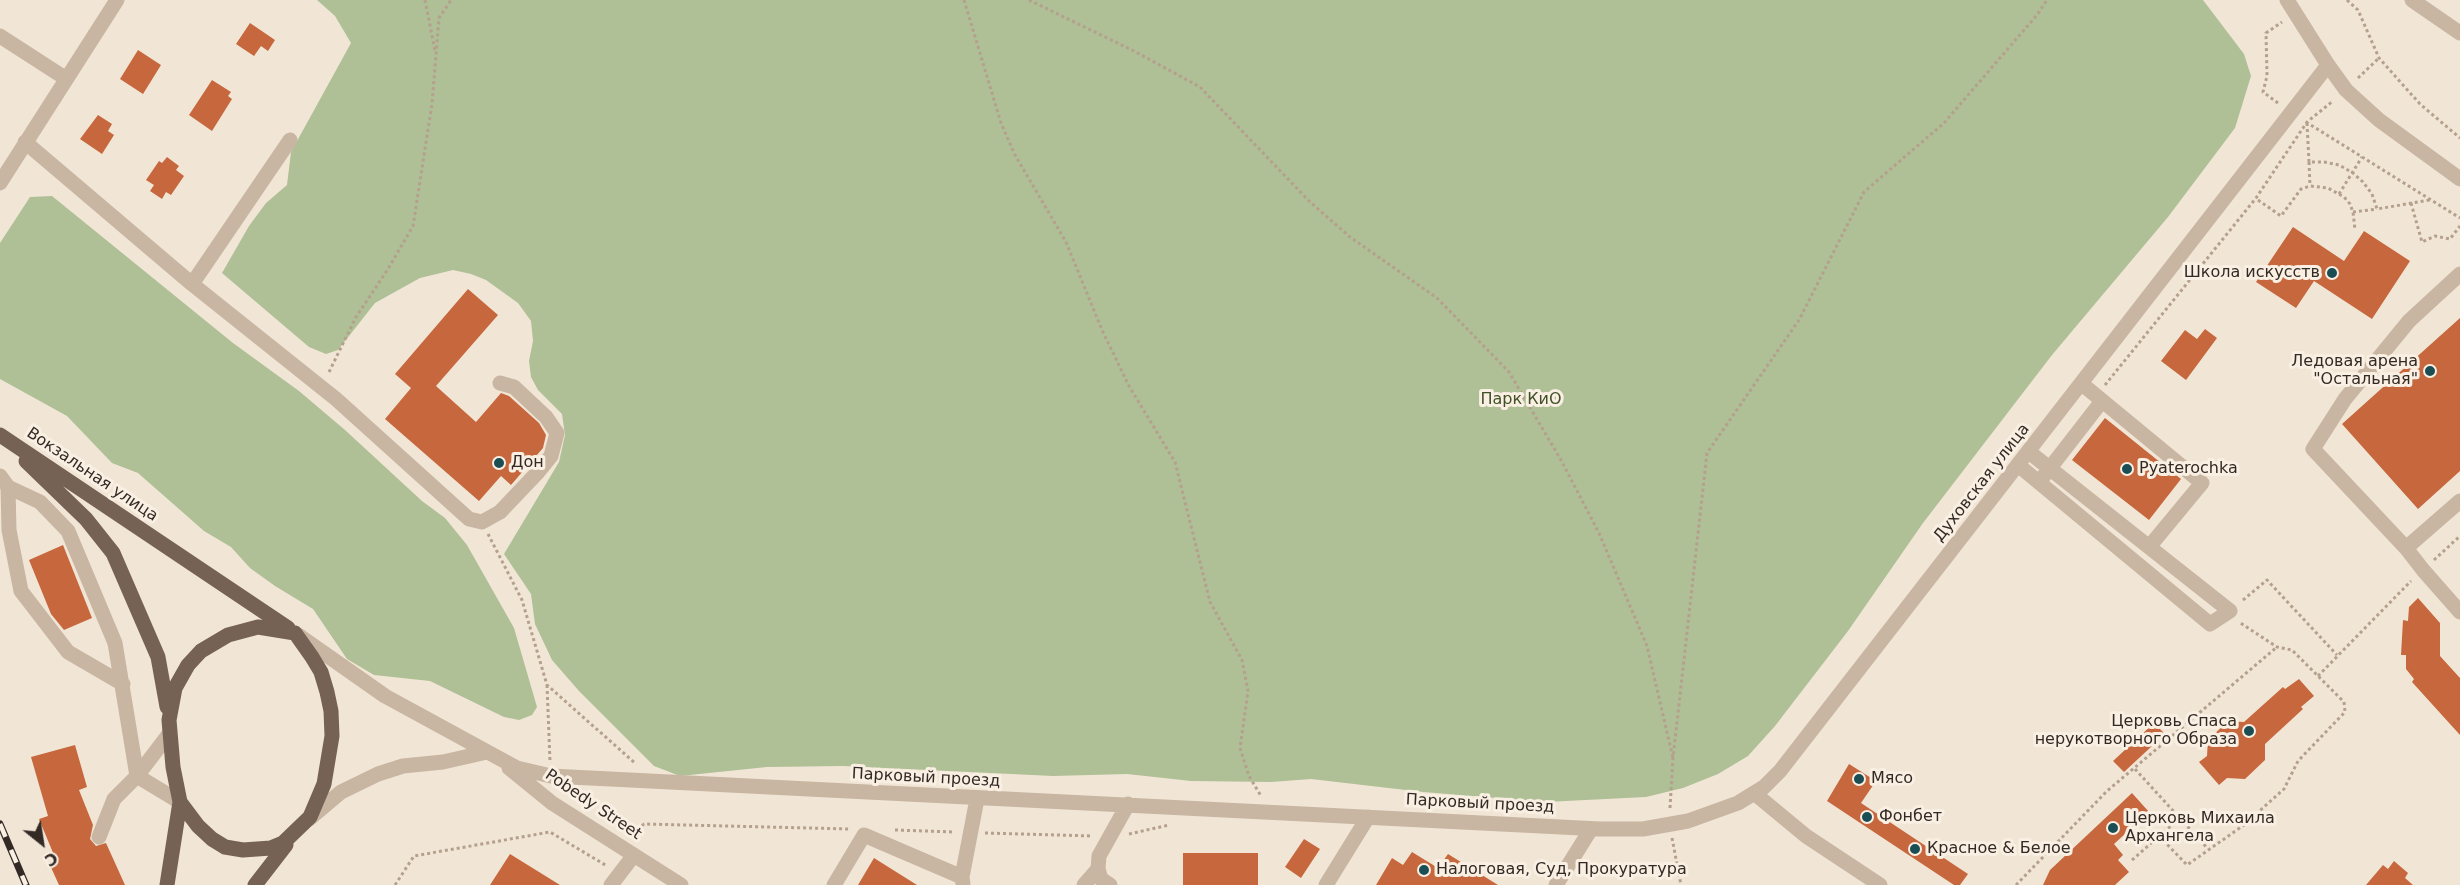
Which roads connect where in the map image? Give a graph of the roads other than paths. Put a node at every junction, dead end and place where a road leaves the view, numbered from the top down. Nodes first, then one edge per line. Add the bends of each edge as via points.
1 (117, 0) edge
2 (2412, 0) edge
3 (2291, 6) edge
4 (2460, 33) edge
5 (0, 36) edge
6 (2328, 65) junction
7 (65, 78) junction
8 (290, 140) dead end
9 (25, 142) junction
10 (2460, 179) edge
11 (0, 183) edge
12 (2460, 274) edge
13 (192, 284) junction
14 (500, 383) dead end
15 (2082, 384) junction
16 (2102, 401) junction
17 (0, 435) edge
18 (2029, 452) junction
19 (2019, 465) junction
20 (2049, 468) junction
21 (4, 481) edge
22 (2039, 482) junction
23 (2460, 501) edge
24 (2149, 547) junction
25 (2406, 548) junction
26 (2460, 612) edge
27 (295, 633) junction
28 (123, 684) junction
29 (169, 727) junction
30 (487, 752) junction
31 (136, 776) junction
32 (1754, 793) junction
33 (977, 799) junction
34 (180, 802) junction
35 (1128, 804) junction
36 (1368, 817) junction
37 (299, 829) junction
38 (1591, 829) junction
39 (99, 837) dead end
40 (634, 855) junction
41 (1098, 869) junction
42 (615, 879) edge
43 (963, 881) edge
44 (167, 885) edge
45 (255, 885) edge
46 (681, 885) edge
47 (834, 885) edge
48 (1084, 885) edge
49 (1110, 885) edge
50 (1326, 885) edge
51 (1556, 885) edge
52 (1880, 885) edge

1 - 7 street
2 - 4 street
3 - 6 street
5 - 7 street
6 - 10 street via 2346,90 2379,120
6 - 15 street, Духовская улица
7 - 9 street
8 - 13 street
9 - 11 street
9 - 13 street
12 - 25 street via 2409,321 2345,399 2313,449
13 - 14 street via 322,387 469,519 482,522 500,512 538,472 551,456 557,433 514,387
15 - 16 street
15 - 18 street, Духовская улица
16 - 20 street
16 - 24 street via 2202,483
17 - 27 main road, Вокзальная улица
17 - 29 main road, Вокзальная улица via 86,519 113,553 158,657
18 - 19 street, Духовская улица
18 - 20 street
19 - 22 street
19 - 32 street, Духовская улица via 1787,763
20 - 22 street
20 - 24 street
21 - 28 street via 40,502 68,531 115,643
21 - 28 street via 21,591 68,652
22 - 24 street via 2210,624 2230,611
23 - 25 street
25 - 26 street
27 - 29 main road via 258,627 228,635 201,651 175,688
27 - 30 street, Парковый проезд via 386,696
27 - 37 main road via 321,672 331,711 332,735 324,784 310,817
28 - 31 street
29 - 31 street
29 - 34 main road
30 - 33 street, Парковый проезд via 517,768 551,776
30 - 37 street via 378,774 341,792
30 - 40 street, Pobedy Street via 552,803
31 - 34 street
31 - 39 street via 114,799
32 - 38 street, Парковый проезд via 1707,815 1669,825
32 - 52 street via 1806,836
33 - 35 street, Парковый проезд
33 - 43 street
34 - 37 main road via 198,826 225,847 271,848
34 - 44 main road
35 - 36 street, Парковый проезд
35 - 41 street via 1099,856
36 - 38 street, Парковый проезд
36 - 50 street
37 - 45 main road
38 - 51 street
40 - 42 street
40 - 46 street, Pobedy Street
41 - 48 street
41 - 49 street via 1101,879
43 - 47 street via 864,835

